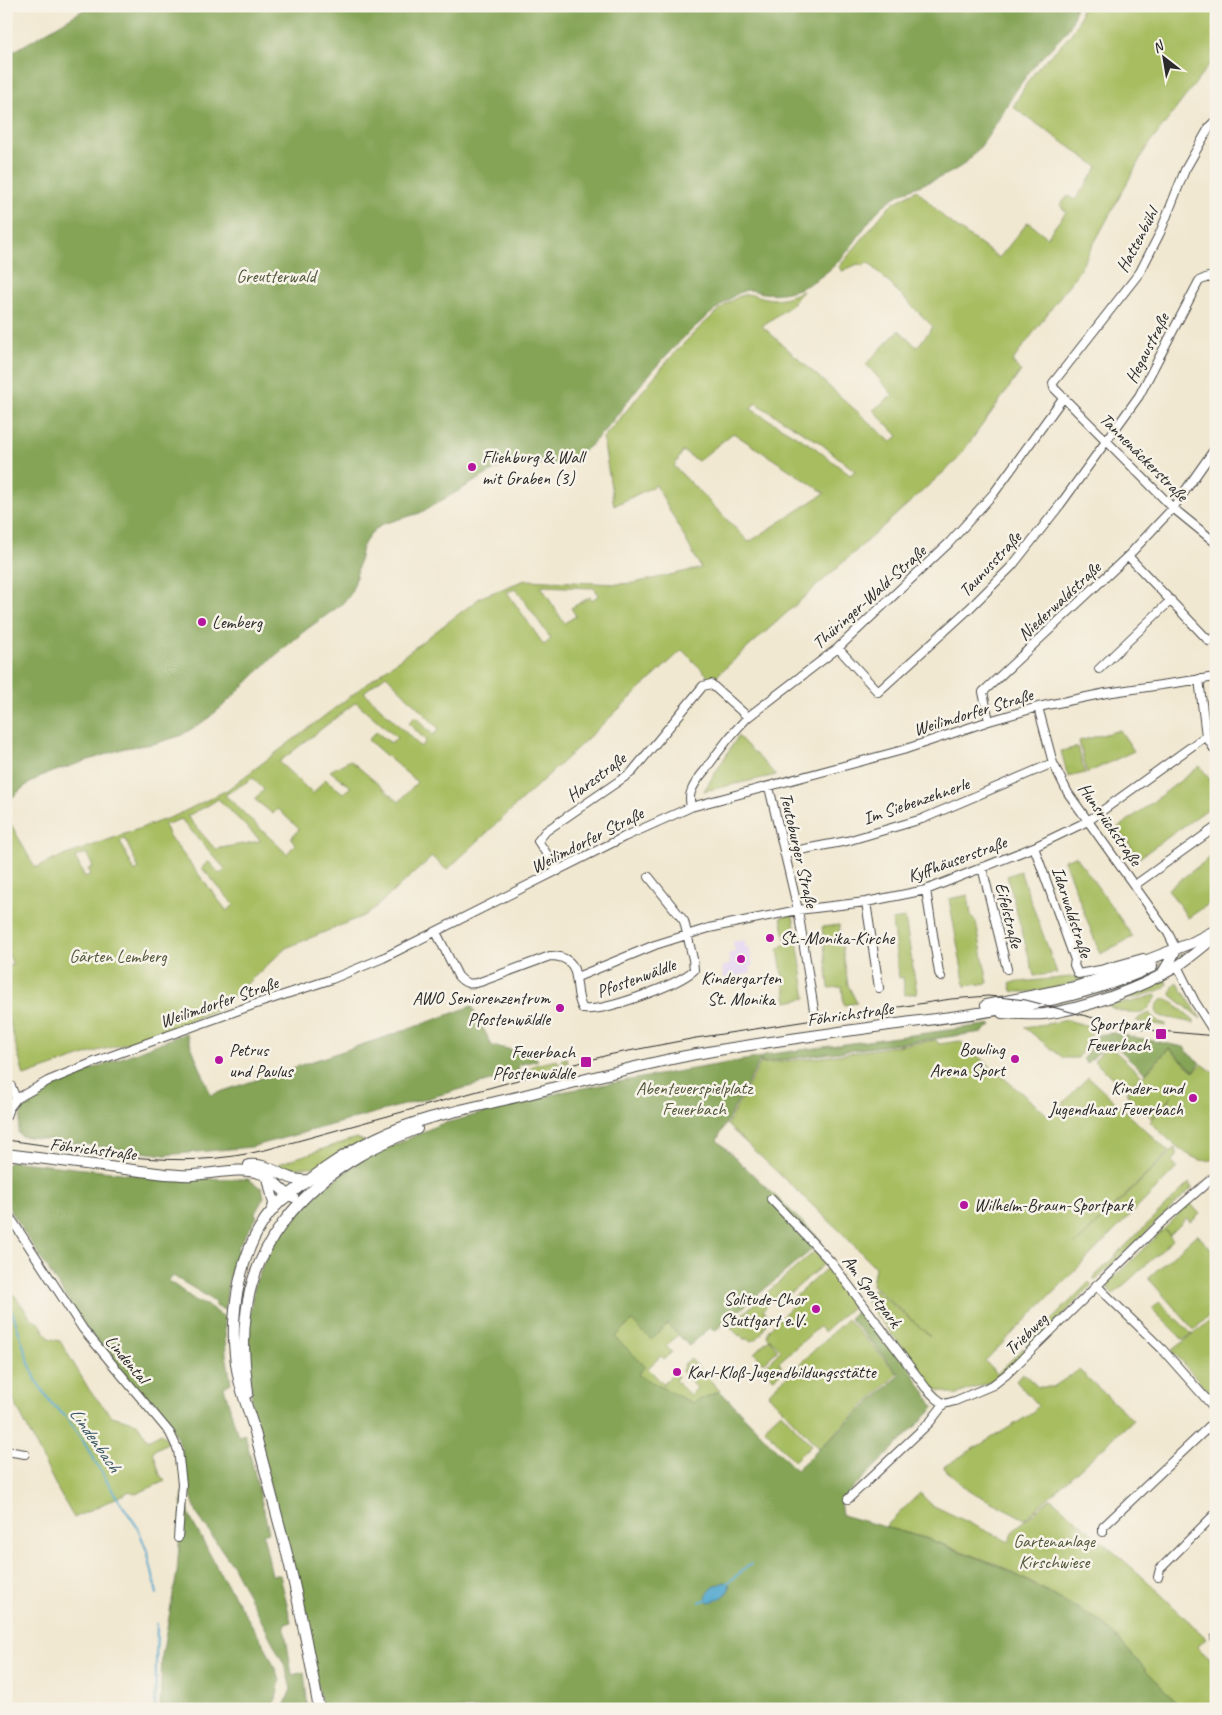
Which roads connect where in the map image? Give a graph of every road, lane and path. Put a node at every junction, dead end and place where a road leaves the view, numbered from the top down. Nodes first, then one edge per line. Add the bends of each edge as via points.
1 (1216, 120) edge
2 (1216, 280) edge
3 (1054, 388) joint
4 (1063, 398) junction
5 (1106, 440) junction
6 (1216, 447) edge
7 (1173, 508) junction
8 (1216, 543) edge
9 (1128, 556) junction
10 (1171, 600) junction
11 (1216, 636) edge
12 (838, 648) junction
13 (1099, 669) dead end
14 (1216, 677) edge
15 (1199, 679) junction
16 (1038, 707) junction
17 (748, 717) junction
18 (989, 720) junction
19 (1206, 736) junction
20 (1216, 752) edge
21 (1053, 763) junction
22 (769, 787) junction
23 (691, 807) junction
24 (1088, 821) junction
25 (1216, 827) edge
26 (1034, 847) junction
27 (784, 853) junction
28 (982, 867) junction
29 (558, 871) junction
30 (649, 877) dead end
31 (1135, 886) junction
32 (926, 890) junction
33 (866, 902) junction
34 (798, 910) junction
35 (1216, 930) edge
36 (436, 932) junction
37 (688, 935) junction
38 (1216, 936) edge
39 (1179, 949) junction
40 (1196, 952) junction
41 (1160, 955) junction
42 (1150, 963) junction
43 (1174, 963) junction
44 (1007, 969) dead end
45 (577, 977) junction
46 (941, 977) dead end
47 (879, 988) dead end
48 (814, 1010) dead end
49 (983, 1012) junction
50 (967, 1014) junction
51 (1216, 1035) edge
52 (6, 1083) edge
53 (16, 1099) junction
54 (465, 1110) junction
55 (6, 1116) edge
56 (6, 1154) edge
57 (177, 1174) junction
58 (1216, 1175) edge
59 (268, 1177) junction
60 (286, 1177) junction
61 (309, 1180) junction
62 (290, 1195) junction
63 (308, 1196) junction
64 (771, 1199) dead end
65 (6, 1211) edge
66 (272, 1212) junction
67 (290, 1214) junction
68 (1096, 1285) junction
69 (944, 1404) junction
70 (1216, 1410) edge
71 (250, 1413) junction
72 (1216, 1420) edge
73 (6, 1451) edge
74 (25, 1454) dead end
75 (848, 1499) dead end
76 (1216, 1513) edge
77 (1103, 1532) dead end
78 (178, 1538) dead end
79 (1158, 1577) dead end
80 (319, 1709) edge

1 - 3 street, Hattenbühl via 1185,170 1160,233 1140,272 1053,383
2 - 5 street, Hegaustraße via 1199,281 1139,396
3 - 4 street, Tannenäckerstraße
4 - 5 street, Tannenäckerstraße
4 - 12 street, Thüringer-Wald-Straße via 994,493 966,525
5 - 7 street, Tannenäckerstraße
5 - 12 street, Taunusstraße via 1012,566 878,692
6 - 7 street, Niederwaldstraße
7 - 8 street, Tannenäckerstraße
7 - 9 street, Niederwaldstraße
9 - 10 street
9 - 18 street, Niederwaldstraße via 983,692
10 - 11 street via 1209,641
10 - 13 street
12 - 17 street, Thüringer-Wald-Straße
14 - 15 street, Weilimdorfer Straße
15 - 16 street, Weilimdorfer Straße
15 - 19 street
16 - 18 street, Weilimdorfer Straße
16 - 21 street, Hunsrückstraße
17 - 23 street, Thüringer-Wald-Straße via 695,783 689,800
17 - 29 street, Harzstraße via 711,684 703,686 632,772 546,831 538,841
18 - 22 street, Weilimdorfer Straße via 903,750
19 - 20 street
19 - 24 street, Kyffhäuserstraße
21 - 24 street, Hunsrückstraße
21 - 27 street, Im Siebenzehnerle via 922,819 847,841
22 - 23 street, Weilimdorfer Straße
22 - 27 street, Teutoburger Straße
23 - 29 street, Weilimdorfer Straße
24 - 26 street, Kyffhäuserstraße
24 - 31 street, Hunsrückstraße
25 - 31 street
26 - 28 street, Kyffhäuserstraße
26 - 42 street, Idarwaldstraße via 1076,960 1074,965 1078,974 1141,958
27 - 34 street, Teutoburger Straße
28 - 32 street, Kyffhäuserstraße
28 - 44 street, Eifelstraße
29 - 36 street, Weilimdorfer Straße
30 - 37 street via 684,921
31 - 39 street, Hunsrückstraße
32 - 33 street, Kyffhäuserstraße
32 - 46 street
33 - 34 street, Kyffhäuserstraße
33 - 47 street
34 - 37 street, Kyffhäuserstraße
34 - 48 street, Teutoburger Straße
35 - 39 main road, Föhrichstraße
36 - 45 street via 458,976 468,984 550,956 564,958
36 - 53 street, Weilimdorfer Straße via 332,979 81,1067
37 - 45 street, Kyffhäuserstraße
37 - 45 street, Pfostenwäldle via 694,970 665,987 588,1010 579,1004
38 - 40 main road
39 - 40 main road
39 - 41 main road, Föhrichstraße
39 - 43 main road
40 - 43 main road
41 - 42 main road, Föhrichstraße
41 - 43 main road
42 - 49 main road, Föhrichstraße via 1131,977 1087,992
42 - 50 main road via 1075,987 984,1005
43 - 49 main road via 1161,975 1123,992 1064,1010 1027,1015
43 - 51 street
49 - 50 main road, Föhrichstraße
50 - 54 main road, Föhrichstraße via 685,1056
52 - 53 street via 12,1086
53 - 55 street
54 - 61 main road via 435,1116 378,1137 352,1150
54 - 63 main road via 374,1147 344,1165
56 - 57 main road, Föhrichstraße
57 - 59 main road, Föhrichstraße via 250,1171
57 - 60 main road, Föhrichstraße via 254,1165 276,1170
58 - 68 street, Triebweg
59 - 62 main road, Föhrichstraße
59 - 66 main road via 274,1204
60 - 61 main road, Föhrichstraße
60 - 62 main road
61 - 62 main road
62 - 63 main road
62 - 66 main road
62 - 67 main road
63 - 67 main road
64 - 69 street, Am Sportpark via 831,1262 926,1388
65 - 78 street, Lindental via 83,1330 170,1433 178,1450 182,1484
66 - 71 main road via 246,1261 234,1310 238,1374
67 - 71 main road via 261,1258 247,1305 244,1329
68 - 69 street, Triebweg via 993,1385
68 - 70 street via 1162,1349
69 - 75 street via 930,1422
71 - 80 main road via 306,1634
72 - 77 street via 1103,1527
73 - 74 street
76 - 79 street via 1160,1569

